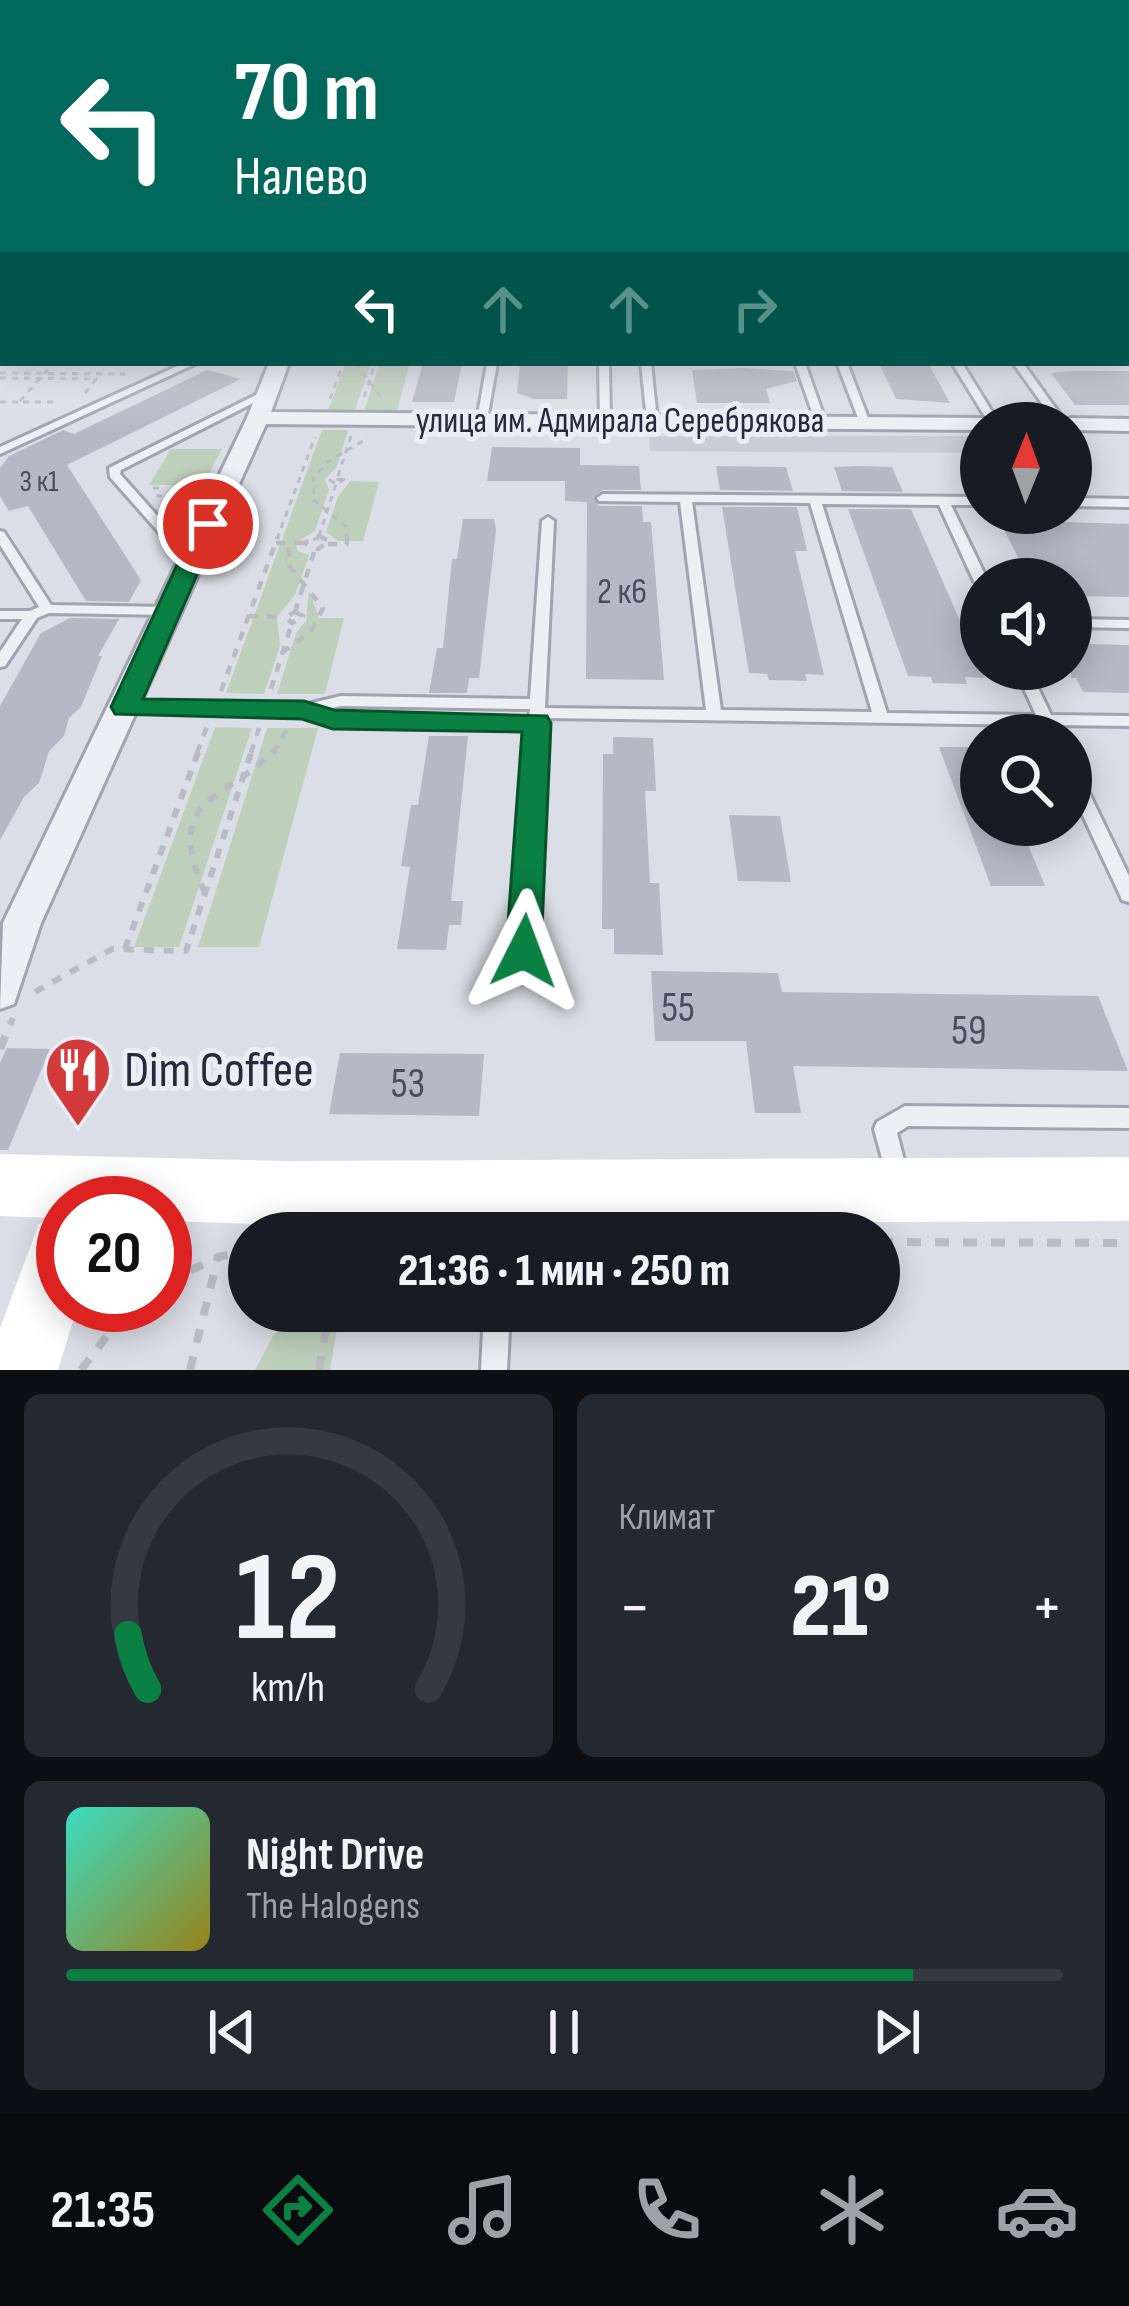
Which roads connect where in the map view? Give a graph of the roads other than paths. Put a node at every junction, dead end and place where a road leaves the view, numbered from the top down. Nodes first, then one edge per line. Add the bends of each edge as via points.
1 (185, 366) edge
2 (278, 366) edge
3 (491, 366) edge
4 (604, 366) edge
5 (646, 366) edge
6 (801, 366) edge
7 (843, 366) edge
8 (959, 366) edge
9 (1020, 366) edge
10 (981, 402) edge
11 (1046, 402) edge
12 (264, 405) junction
13 (482, 420) junction
14 (605, 421) junction
15 (652, 421) junction
16 (820, 423) junction
17 (866, 423) junction
18 (960, 424) edge
19 (1092, 424) edge
20 (1129, 425) edge
21 (0, 451) edge
22 (603, 498) dead end
23 (686, 499) junction
24 (815, 500) junction
25 (943, 501) junction
26 (960, 501) edge
27 (1092, 502) edge
28 (1129, 503) edge
29 (548, 521) dead end
30 (0, 536) edge
31 (970, 558) edge
32 (190, 560) junction
33 (169, 610) junction
34 (39, 612) junction
35 (0, 615) edge
36 (1092, 623) edge
37 (1129, 624) edge
38 (2, 656) edge
39 (125, 707) junction
40 (537, 714) junction
41 (714, 716) junction
42 (880, 718) junction
43 (1129, 721) edge
44 (960, 722) edge
45 (1092, 724) edge
46 (1092, 817) edge
47 (1129, 895) edge
48 (11, 923) edge
49 (524, 951) dead end
50 (8, 1003) edge
51 (1129, 1118) edge
52 (0, 1185) edge
53 (1129, 1189) edge
54 (36, 1198) edge
55 (192, 1211) edge
56 (773, 1212) edge
57 (889, 1212) edge
58 (900, 1214) edge
59 (36, 1326) edge
60 (496, 1332) edge
61 (21, 1370) edge
62 (494, 1370) edge

1 - 21 lane
2 - 12 street
3 - 13 lane
4 - 14 lane
5 - 15 lane
6 - 16 lane
7 - 17 lane
8 - 10 lane
9 - 11 lane
12 - 13 street, улица им. Адмирала Серебрякова via 322,419
12 - 32 street
12 - 32 lane via 115,468
13 - 14 street, улица им. Адмирала Серебрякова
14 - 15 street, улица им. Адмирала Серебрякова
15 - 16 street, улица им. Адмирала Серебрякова
16 - 17 street, улица им. Адмирала Серебрякова
17 - 18 street, улица им. Адмирала Серебрякова
19 - 20 street
22 - 23 lane
23 - 24 lane
23 - 41 lane
24 - 25 lane
24 - 42 lane
25 - 26 lane
25 - 31 lane
27 - 28 lane
29 - 40 lane
30 - 34 lane
32 - 33 street
33 - 34 lane
33 - 39 street
34 - 35 lane
34 - 38 lane
36 - 37 lane
39 - 40 lane via 211,716 304,710 333,719
39 - 48 street
40 - 41 lane
40 - 49 lane
41 - 42 lane
42 - 44 lane
43 - 45 lane
46 - 47 lane
48 - 50 street
51 - 57 lane via 905,1116 885,1129
52 - 54 main road
53 - 58 main road
55 - 56 main road via 503,1205
59 - 61 main road
60 - 62 lane

